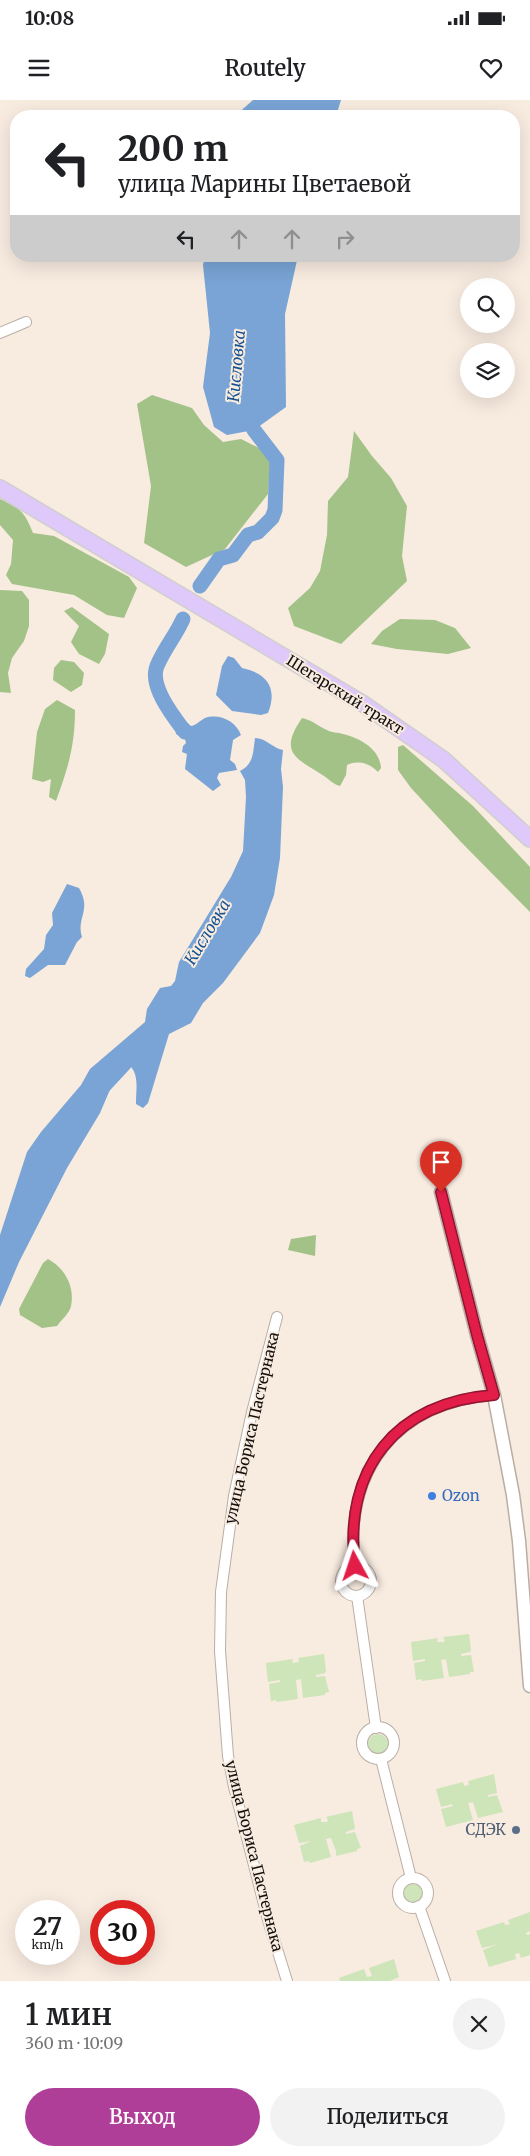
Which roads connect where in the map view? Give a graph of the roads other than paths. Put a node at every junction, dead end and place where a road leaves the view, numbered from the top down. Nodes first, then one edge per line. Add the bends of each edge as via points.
1 (26, 322) dead end
2 (0, 332) edge
3 (0, 488) edge
4 (530, 839) edge
5 (441, 1192) dead end
6 (277, 1317) dead end
7 (494, 1395) junction
8 (355, 1566) junction
9 (357, 1596) junction
10 (530, 1686) edge
11 (376, 1728) junction
12 (381, 1759) junction
13 (411, 1878) junction
14 (420, 1906) junction
15 (288, 1981) edge
16 (445, 1981) edge

1 - 2 street
3 - 4 main road, Шегарский тракт via 308,670 430,749
5 - 7 street
6 - 15 street, улица Бориса Пастернака via 234,1496 221,1592 220,1653 233,1779 268,1920
7 - 8 street via 461,1399 436,1407 416,1418 390,1440 372,1464 357,1501 352,1537
7 - 10 street via 516,1522
8 - 9 street via 343,1573 341,1582 344,1591
8 - 9 street via 365,1569 370,1577 370,1588
9 - 11 street
11 - 12 street via 391,1733 394,1744 391,1754
11 - 12 street via 366,1732 362,1747 368,1756
12 - 13 street
13 - 14 street via 419,1879 427,1886 428,1896
13 - 14 street via 401,1884 400,1898 406,1905
14 - 16 street

